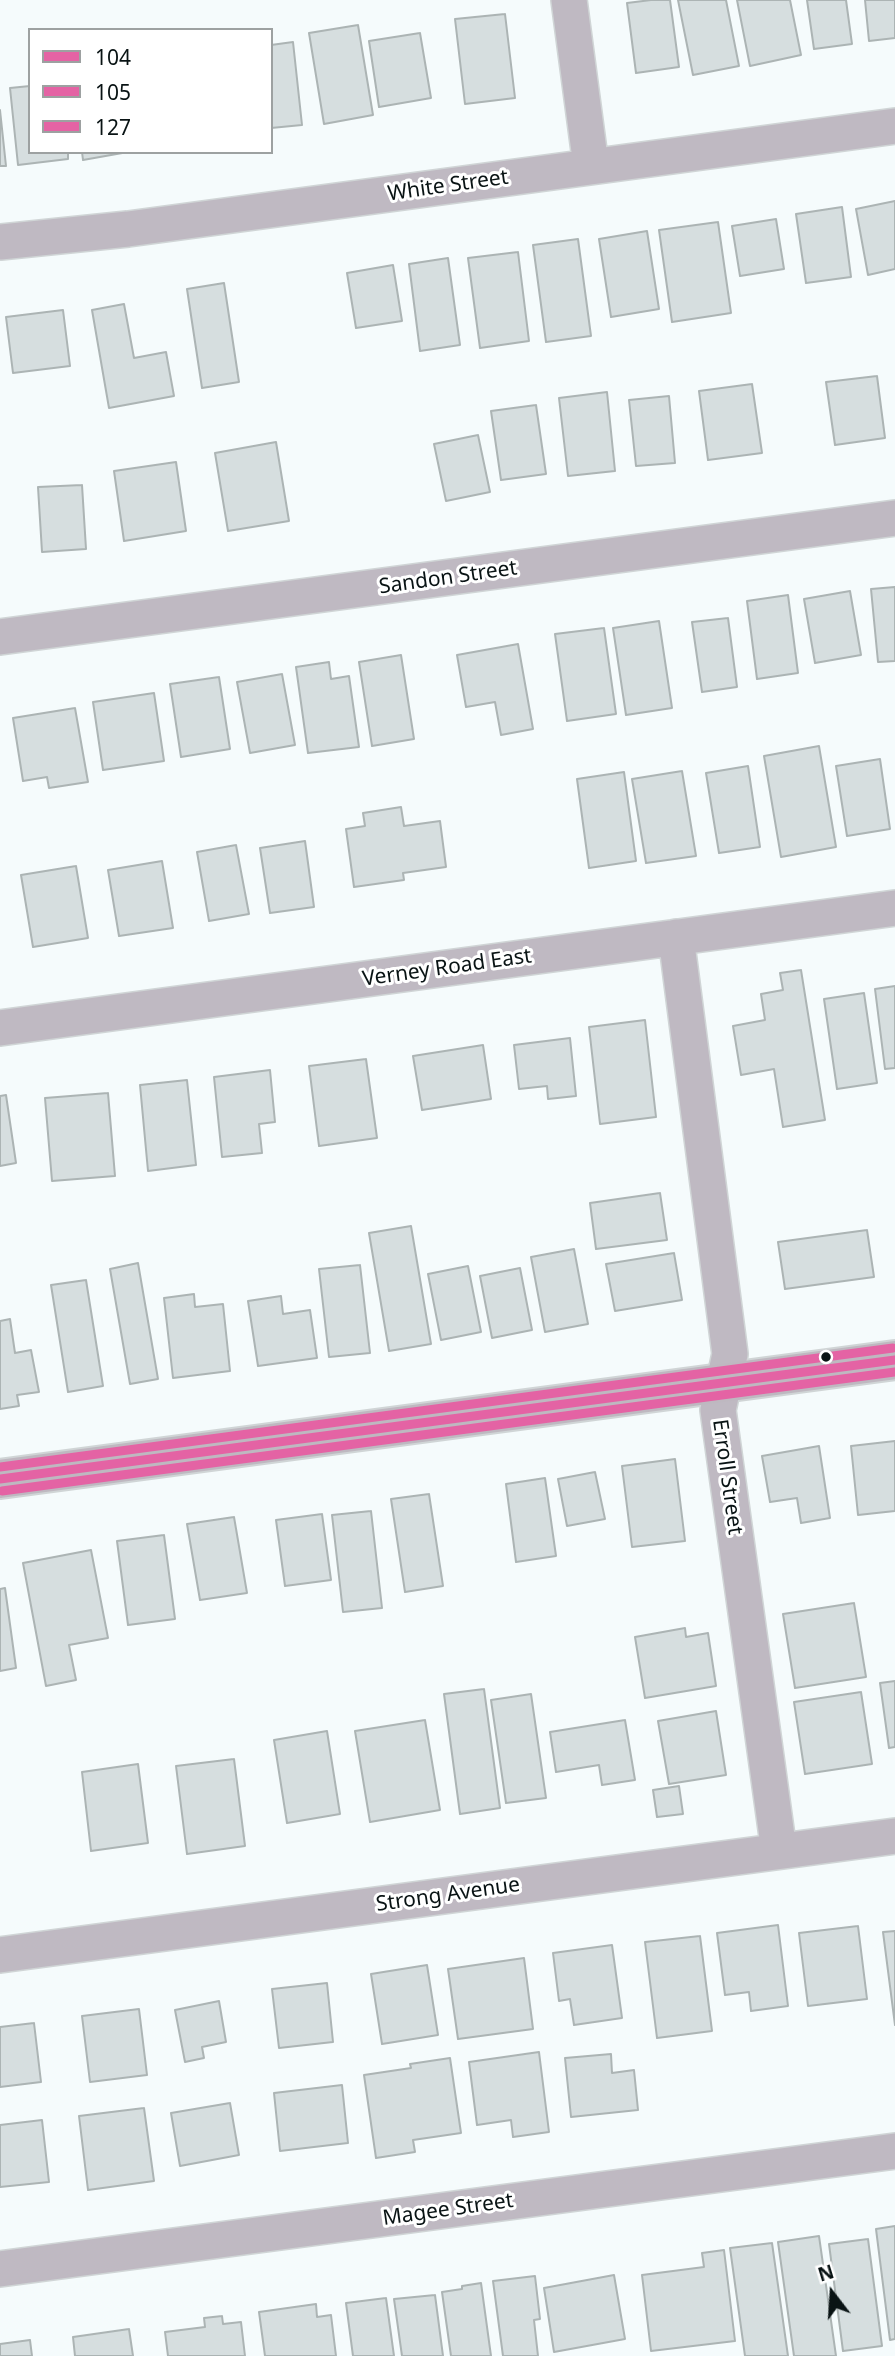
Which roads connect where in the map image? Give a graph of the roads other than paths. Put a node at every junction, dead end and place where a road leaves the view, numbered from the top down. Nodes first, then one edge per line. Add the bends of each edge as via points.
1 (569, 0) edge
2 (895, 126) edge
3 (591, 166) junction
4 (0, 242) edge
5 (895, 518) edge
6 (0, 637) edge
7 (895, 908) edge
8 (676, 937) junction
9 (0, 1028) edge
10 (895, 1360) edge
11 (724, 1383) junction
12 (0, 1479) edge
13 (895, 1836) edge
14 (779, 1851) junction
15 (0, 1955) edge
16 (895, 2151) edge
17 (0, 2269) edge

1 - 3 street
2 - 3 street, White Street
3 - 4 street, White Street
5 - 6 street, Sandon Street
7 - 8 street, Verney Road East
8 - 9 street, Verney Road East
8 - 11 street, Erroll Street via 730,1354
10 - 11 main road
11 - 12 main road
11 - 14 street, Erroll Street via 718,1410
13 - 14 street, Strong Avenue
14 - 15 street, Strong Avenue
16 - 17 street, Magee Street

